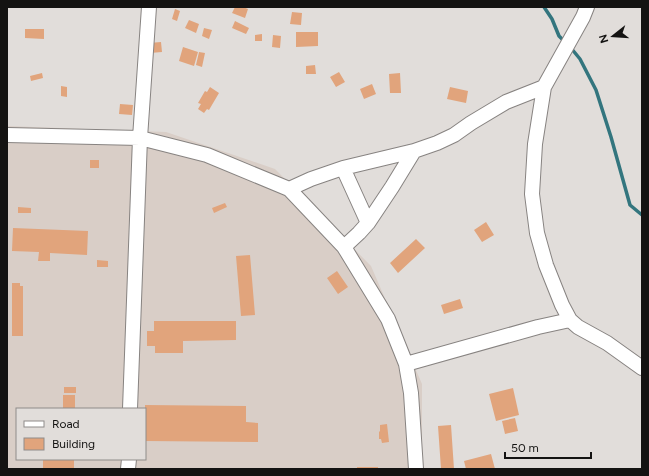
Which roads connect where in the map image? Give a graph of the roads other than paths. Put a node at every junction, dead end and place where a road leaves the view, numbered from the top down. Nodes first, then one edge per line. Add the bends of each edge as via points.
1 (149, 7) edge
2 (586, 7) edge
3 (544, 87) junction
4 (7, 134) edge
5 (140, 138) junction
6 (414, 151) junction
7 (343, 168) junction
8 (289, 189) junction
9 (368, 223) junction
10 (344, 247) junction
11 (570, 320) junction
12 (406, 364) junction
13 (642, 368) edge
14 (130, 408) edge
15 (416, 469) edge

1 - 5 street
2 - 3 street
3 - 6 street via 506,102 454,135
3 - 11 street via 535,144 532,194 537,233 546,265
4 - 5 street
5 - 8 street via 207,155
5 - 14 street
6 - 7 street
6 - 9 street
7 - 8 street via 311,178
7 - 9 street
8 - 10 street
9 - 10 street
10 - 12 street via 388,319
11 - 12 street via 532,328
11 - 13 street via 607,342
12 - 15 street via 411,393

